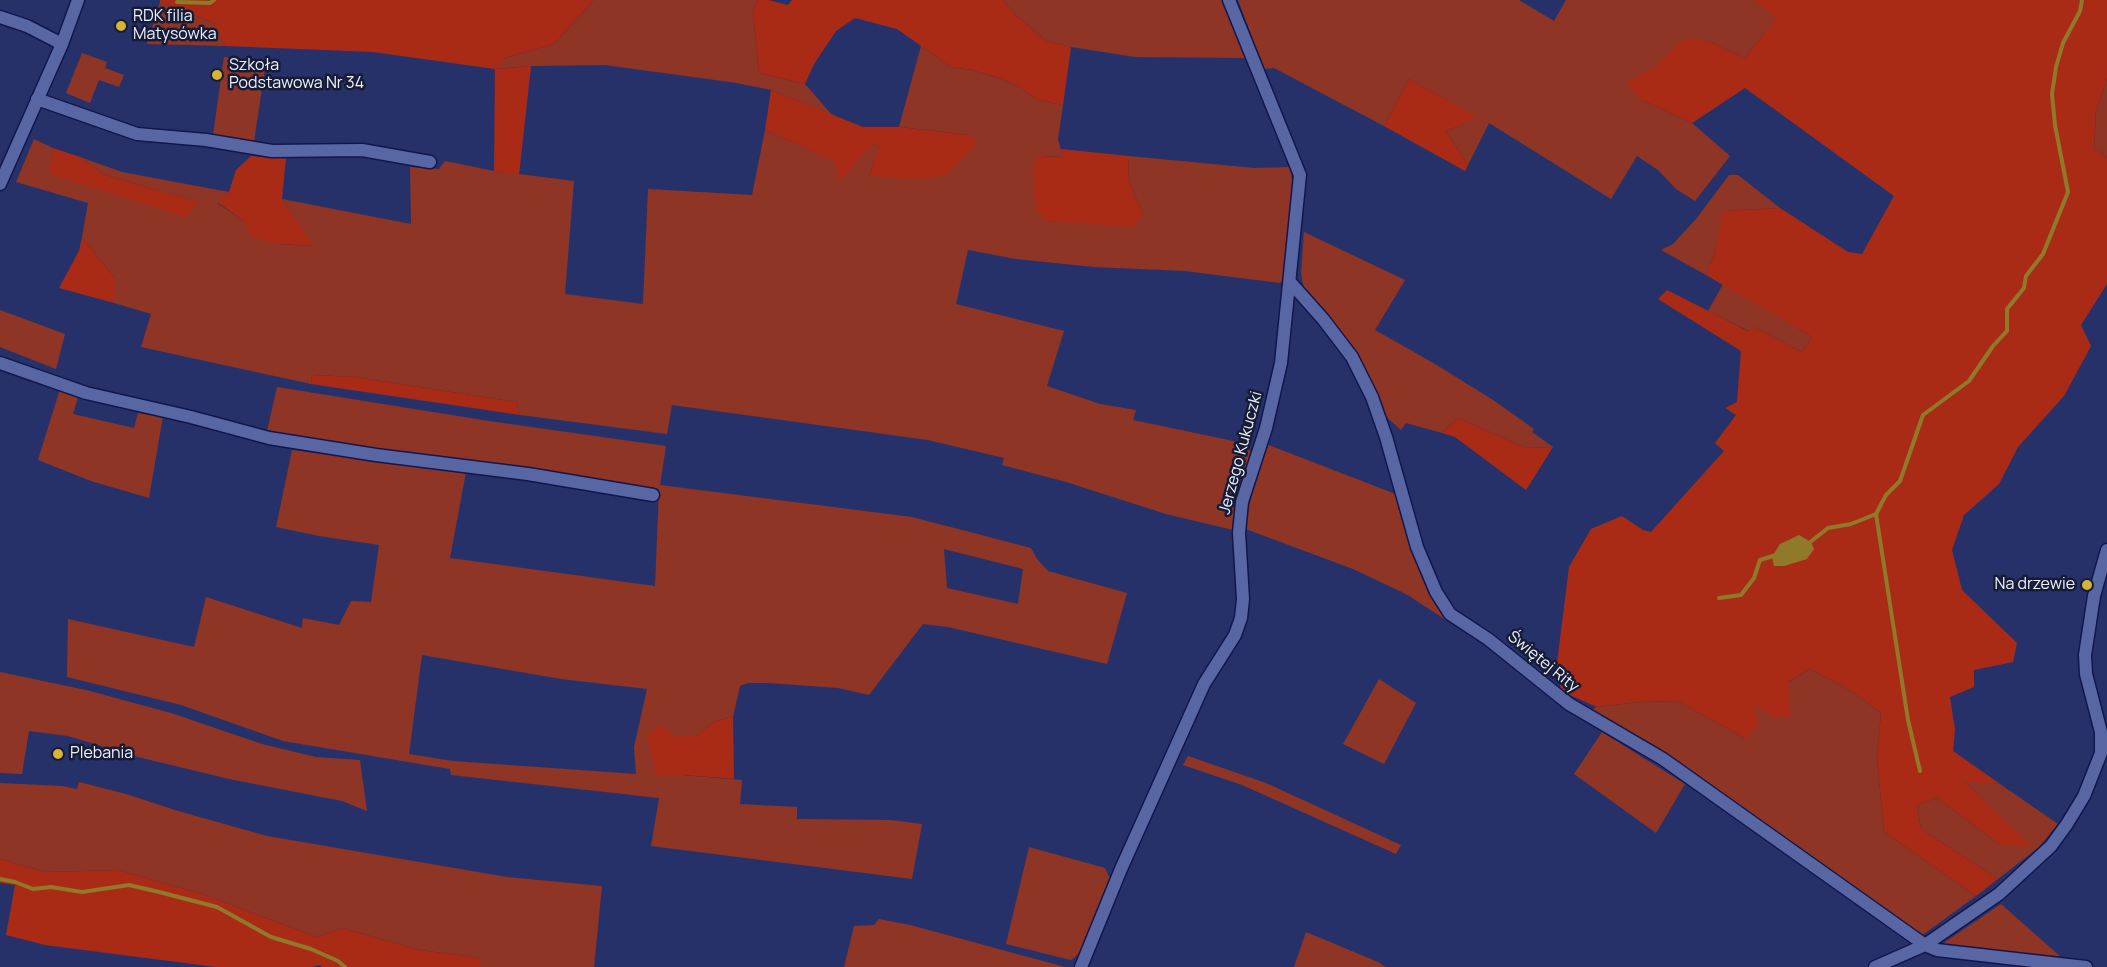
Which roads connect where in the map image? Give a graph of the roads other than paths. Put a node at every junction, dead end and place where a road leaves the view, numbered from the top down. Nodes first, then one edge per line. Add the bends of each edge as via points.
1 (78, 0) edge
2 (1229, 0) edge
3 (0, 16) edge
4 (62, 44) junction
5 (37, 99) junction
6 (430, 162) dead end
7 (0, 184) edge
8 (1290, 282) junction
9 (0, 363) edge
10 (653, 495) dead end
11 (2107, 550) edge
12 (1924, 945) junction
13 (1082, 967) edge
14 (1875, 967) edge
15 (2086, 967) edge

1 - 4 street
2 - 8 street, Jerzego Kukuczki via 1300,175
3 - 4 street
4 - 5 street
5 - 6 street via 137,134 272,151 362,150
5 - 7 street
8 - 12 street, Świętej Rity via 1352,357 1372,397 1417,547 1450,614 1569,704 1663,759
8 - 13 street, Jerzego Kukuczki via 1281,363 1266,428 1242,502 1240,618 1204,684
9 - 10 street via 86,393 269,438
11 - 12 street via 2094,596 2085,655 2101,732 2101,753 2084,796 2042,857 1999,894
12 - 14 street
12 - 15 street via 1937,950

